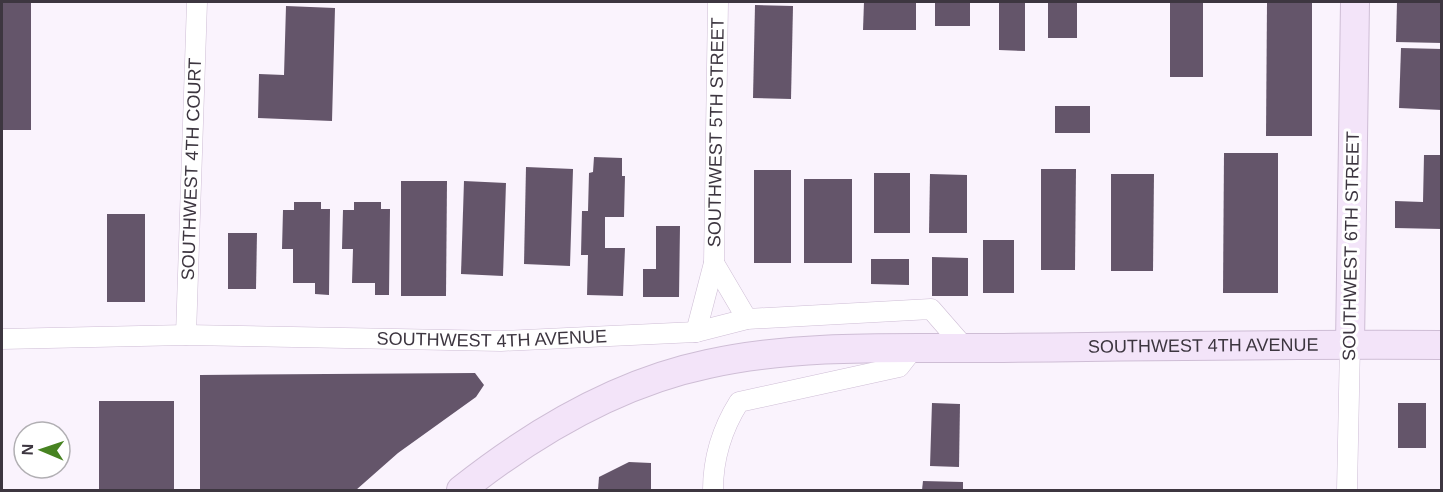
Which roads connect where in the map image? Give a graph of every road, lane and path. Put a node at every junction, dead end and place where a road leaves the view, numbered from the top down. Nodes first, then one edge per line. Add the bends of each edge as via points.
1 (197, 2) edge
2 (718, 2) edge
3 (1355, 2) edge
4 (714, 263) junction
5 (747, 319) junction
6 (696, 332) junction
7 (186, 335) junction
8 (2, 339) edge
9 (1350, 345) junction
10 (1442, 345) edge
11 (964, 348) junction
12 (913, 349) junction
13 (461, 490) edge
14 (713, 490) edge
15 (1347, 490) edge

1 - 7 street, SOUTHWEST 4TH COURT
2 - 4 street, SOUTHWEST 5TH STREET
3 - 9 main road, SOUTHWEST 6TH STREET
4 - 5 street, SOUTHWEST 5TH STREET
4 - 6 street, SOUTHWEST 5TH STREET
5 - 6 street, SOUTHWEST 4TH AVENUE
5 - 11 street, SOUTHWEST 4TH AVENUE via 931,309
6 - 7 street, SOUTHWEST 4TH AVENUE via 501,341
7 - 8 street, SOUTHWEST 4TH AVENUE
9 - 10 main road, SOUTHWEST 4TH AVENUE
9 - 11 main road, SOUTHWEST 4TH AVENUE
9 - 15 street, SOUTHWEST 6TH STREET
11 - 12 main road, SOUTHWEST 4TH AVENUE
12 - 13 main road, SOUTHWEST 4TH AVENUE via 772,354 707,364 644,383 579,412 507,454
12 - 14 street via 899,367 739,402 726,423 713,469

